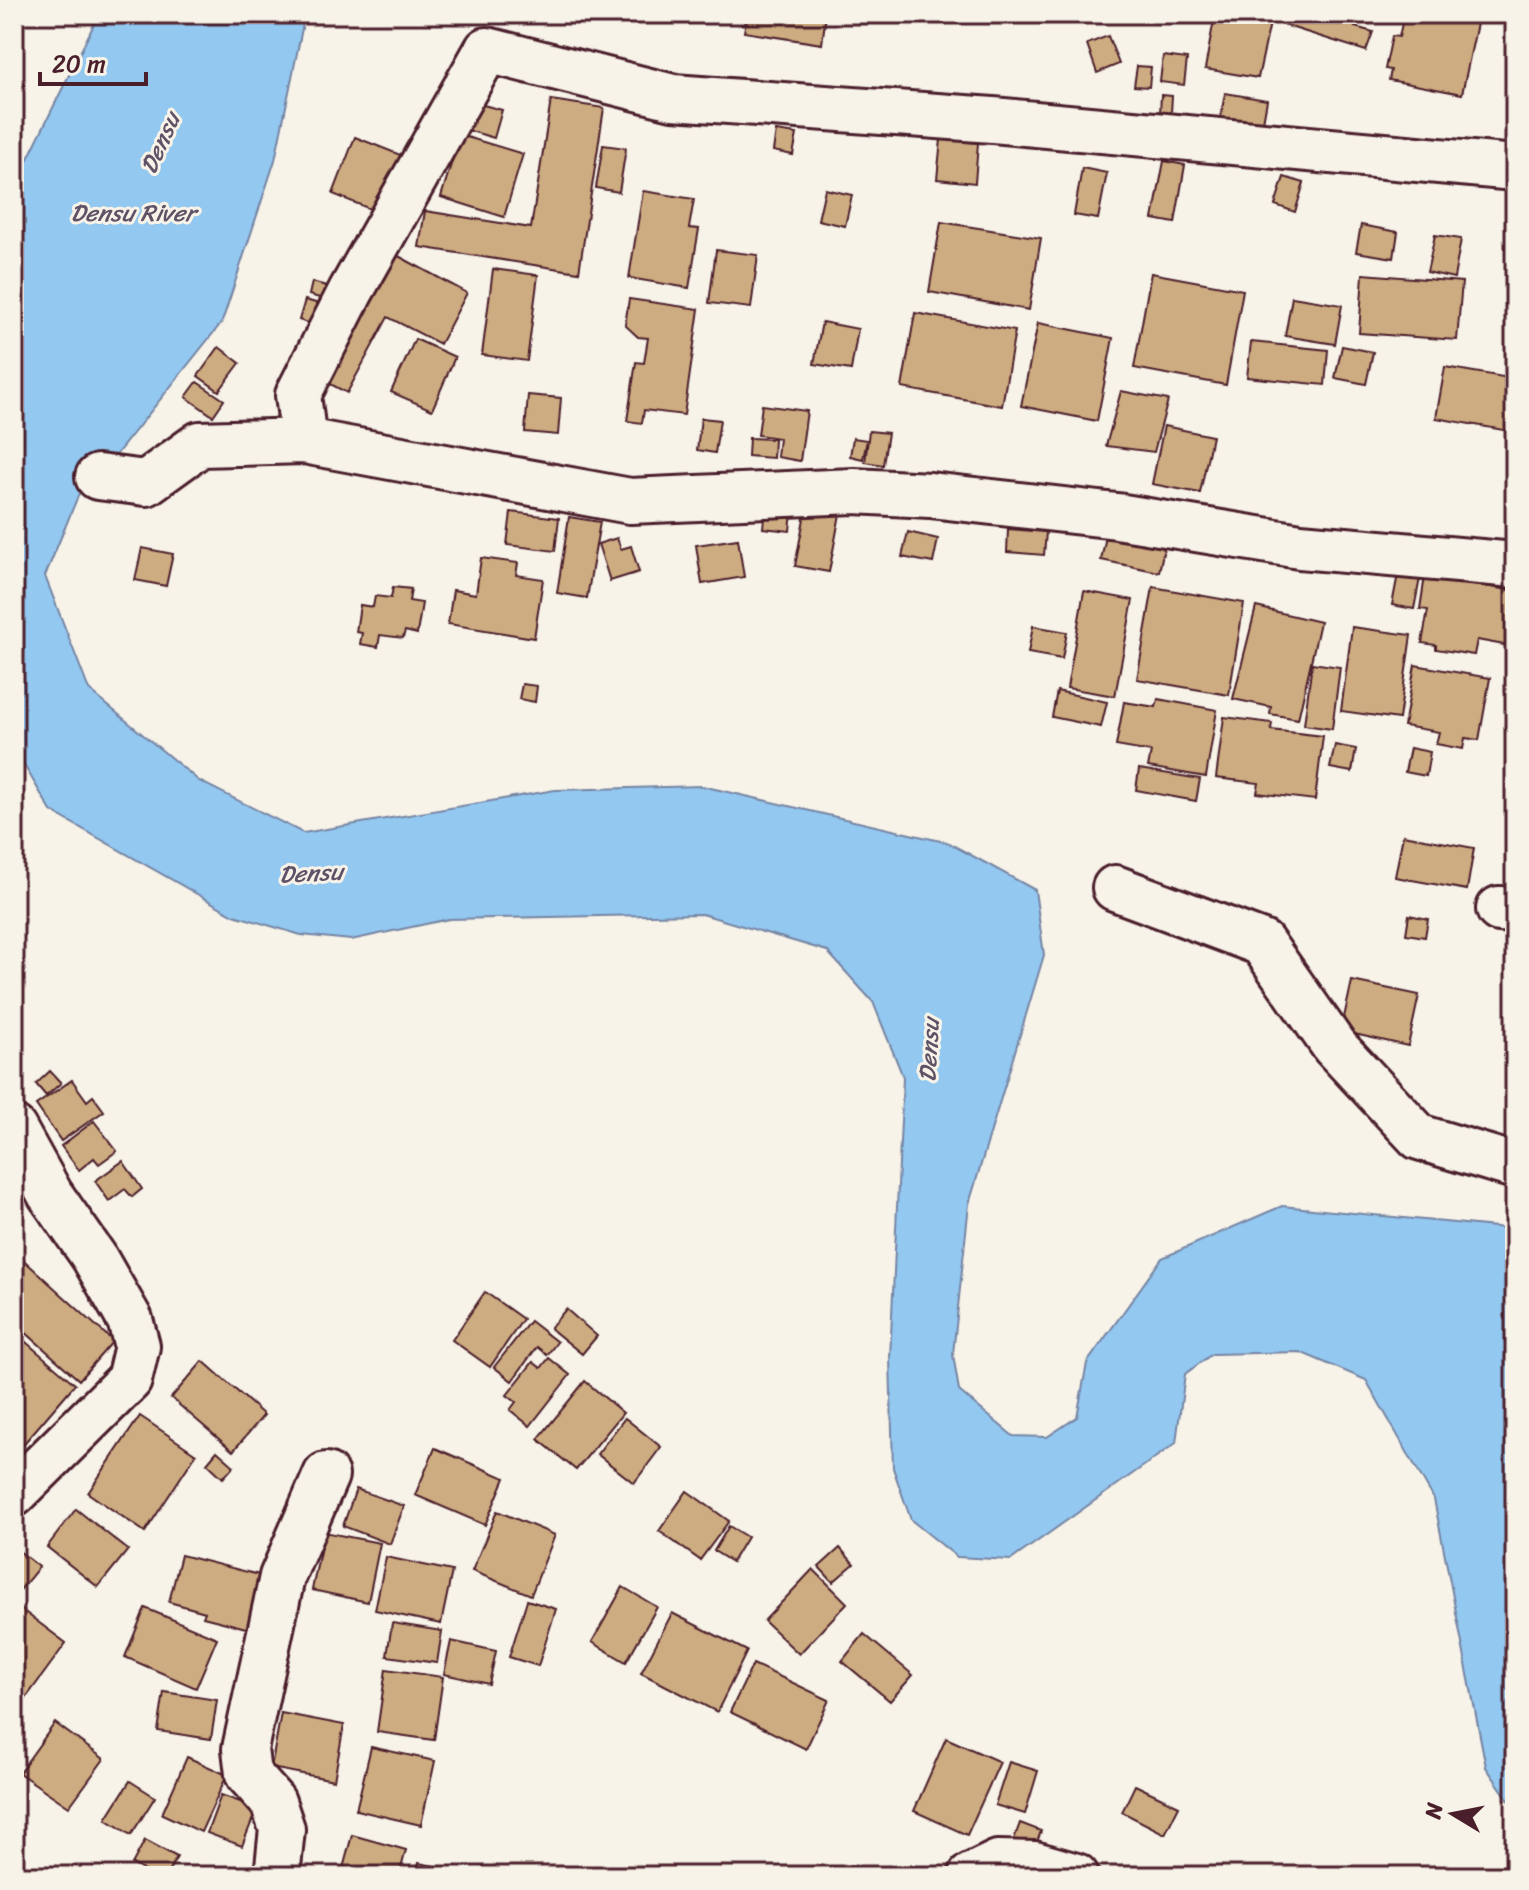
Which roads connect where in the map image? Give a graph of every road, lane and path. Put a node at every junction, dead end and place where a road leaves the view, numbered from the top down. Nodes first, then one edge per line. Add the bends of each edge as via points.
1 (1515, 168) edge
2 (304, 441) junction
3 (98, 477) dead end
4 (1515, 565) edge
5 (1115, 888) dead end
6 (14, 1129) edge
7 (1515, 1166) edge
8 (326, 1475) dead end
9 (14, 1494) edge
10 (277, 1876) edge
11 (971, 1876) edge
12 (1076, 1876) edge

1 - 2 street via 673,97 487,50 298,395
2 - 3 street via 200,444 146,483
2 - 4 street via 630,501 854,491 930,495 1117,516 1300,546
5 - 7 street via 1262,943 1334,1046 1419,1137
6 - 9 street via 130,1320 137,1346 129,1380
8 - 10 street via 282,1577 245,1749 248,1774 273,1802 282,1829
11 - 12 street via 998,1863 1034,1864

